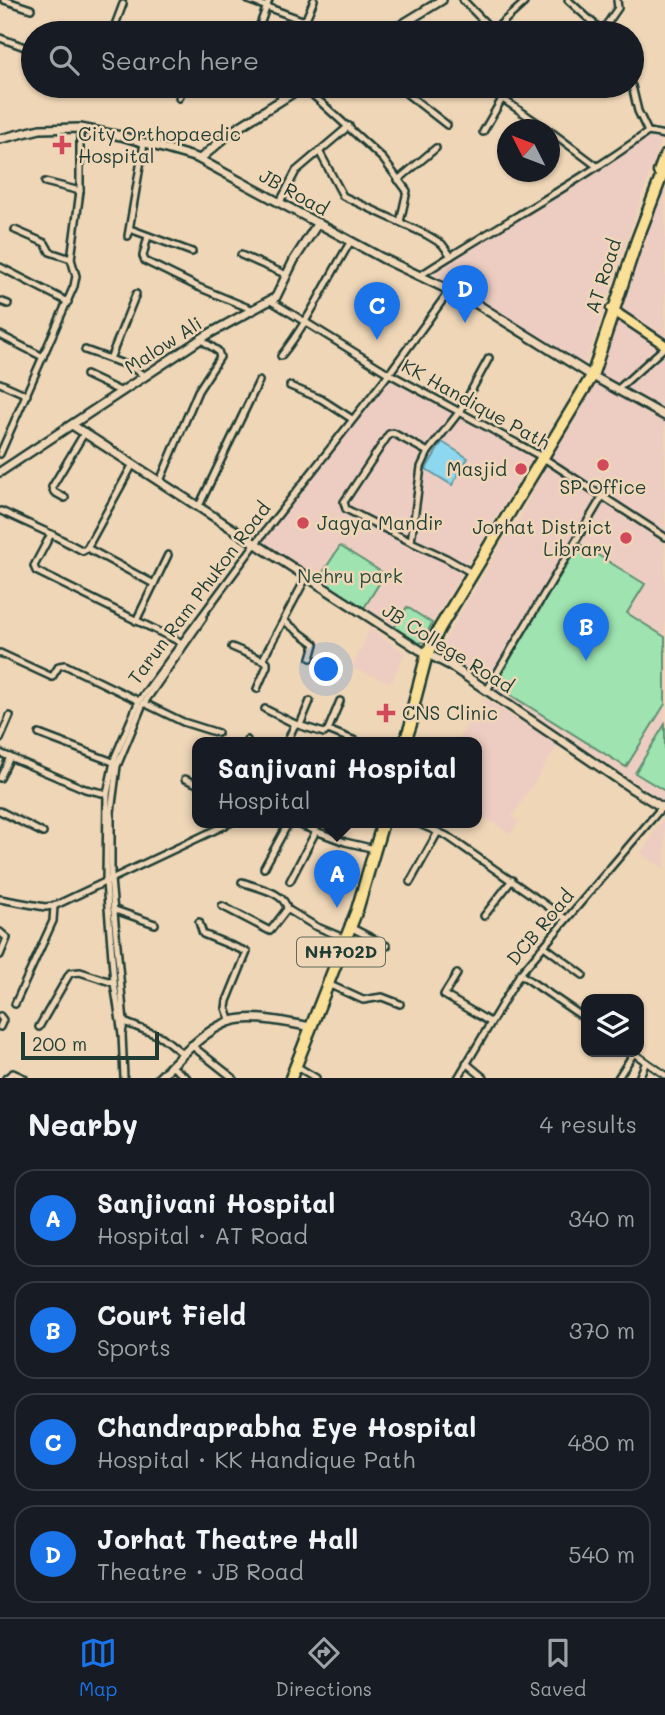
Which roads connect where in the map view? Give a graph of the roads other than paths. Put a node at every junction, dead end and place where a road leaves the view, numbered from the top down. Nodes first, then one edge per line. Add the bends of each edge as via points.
1 (4, 0) edge
2 (248, 0) edge
3 (269, 0) edge
4 (314, 0) edge
5 (442, 0) edge
6 (463, 0) edge
7 (568, 0) edge
8 (617, 0) edge
9 (524, 3) dead end
10 (123, 4) dead end
11 (266, 8) junction
12 (31, 9) dead end
13 (117, 21) edge
14 (261, 21) edge
15 (409, 21) edge
16 (483, 21) edge
17 (505, 21) edge
18 (590, 21) edge
19 (609, 21) edge
20 (0, 38) edge
21 (21, 46) edge
22 (317, 98) edge
23 (412, 98) edge
24 (635, 98) edge
25 (282, 99) edge
26 (502, 99) joint
27 (532, 119) edge
28 (447, 125) dead end
29 (349, 126) junction
30 (80, 128) junction
31 (483, 132) dead end
32 (648, 132) junction
33 (665, 135) edge
34 (560, 138) edge
35 (0, 139) edge
36 (144, 143) junction
37 (436, 148) dead end
38 (319, 151) junction
39 (665, 156) edge
40 (200, 159) junction
41 (598, 167) junction
42 (665, 167) edge
43 (398, 180) junction
44 (45, 182) dead end
45 (80, 191) junction
46 (280, 202) junction
47 (400, 222) junction
48 (317, 223) junction
49 (15, 230) dead end
50 (148, 236) junction
51 (351, 242) junction
52 (192, 252) dead end
53 (241, 255) dead end
54 (451, 256) junction
55 (71, 259) junction
56 (1, 269) edge
57 (287, 275) junction
58 (421, 275) junction
59 (450, 290) junction
60 (136, 294) dead end
61 (0, 301) edge
62 (271, 301) junction
63 (68, 302) junction
64 (8, 304) dead end
65 (251, 309) junction
66 (613, 310) junction
67 (305, 324) junction
68 (0, 335) edge
69 (200, 339) junction
70 (665, 346) edge
71 (85, 350) dead end
72 (281, 356) dead end
73 (43, 357) junction
74 (489, 358) dead end
75 (110, 359) junction
76 (390, 373) junction
77 (591, 373) junction
78 (86, 375) dead end
79 (145, 376) junction
80 (259, 381) dead end
81 (0, 383) edge
82 (290, 386) dead end
83 (618, 389) junction
84 (122, 392) junction
85 (27, 395) junction
86 (460, 411) junction
87 (665, 414) edge
88 (352, 419) junction
89 (72, 425) junction
90 (85, 432) junction
91 (0, 433) edge
92 (9, 437) junction
93 (428, 453) junction
94 (0, 454) edge
95 (542, 457) junction
96 (133, 464) junction
97 (0, 472) edge
98 (160, 481) junction
99 (602, 497) junction
100 (65, 498) dead end
101 (199, 506) junction
102 (1, 512) edge
103 (51, 534) junction
104 (665, 537) edge
105 (411, 542) junction
106 (257, 544) junction
107 (87, 548) junction
108 (168, 555) dead end
109 (472, 573) junction
110 (307, 576) junction
111 (155, 584) junction
112 (136, 621) junction
113 (284, 621) junction
114 (180, 642) junction
115 (232, 647) dead end
116 (0, 653) edge
117 (429, 655) junction
118 (311, 658) dead end
119 (263, 659) junction
120 (257, 689) dead end
121 (487, 690) junction
122 (310, 701) dead end
123 (340, 701) dead end
124 (141, 702) junction
125 (265, 709) dead end
126 (10, 716) dead end
127 (297, 724) junction
128 (328, 730) junction
129 (218, 733) dead end
130 (39, 734) dead end
131 (290, 737) edge
132 (346, 737) edge
133 (406, 737) edge
134 (0, 739) edge
135 (0, 753) edge
136 (10, 757) junction
137 (113, 762) junction
138 (0, 778) edge
139 (185, 779) dead end
140 (192, 782) edge
141 (107, 794) junction
142 (664, 808) edge
143 (0, 811) edge
144 (219, 828) edge
145 (287, 828) edge
146 (304, 828) edge
147 (381, 828) edge
148 (429, 828) edge
149 (438, 832) junction
150 (43, 833) dead end
151 (315, 833) junction
152 (375, 849) junction
153 (264, 868) dead end
154 (512, 880) junction
155 (108, 881) junction
156 (290, 881) dead end
157 (242, 882) dead end
158 (410, 882) dead end
159 (0, 899) edge
160 (54, 906) junction
161 (222, 906) dead end
162 (287, 909) junction
163 (115, 910) junction
164 (484, 916) dead end
165 (566, 919) junction
166 (199, 922) dead end
167 (155, 924) dead end
168 (351, 928) junction
169 (0, 932) edge
170 (346, 939) junction
171 (387, 946) dead end
172 (544, 946) junction
173 (0, 955) edge
174 (457, 974) dead end
175 (520, 974) junction
176 (583, 975) dead end
177 (114, 983) junction
178 (328, 985) junction
179 (15, 1004) dead end
180 (400, 1004) dead end
181 (0, 1016) edge
182 (581, 1016) edge
183 (124, 1022) junction
184 (231, 1022) junction
185 (490, 1022) junction
186 (0, 1027) edge
187 (39, 1027) dead end
188 (312, 1027) junction
189 (122, 1034) junction
190 (191, 1045) junction
191 (183, 1054) junction
192 (630, 1057) edge
193 (640, 1057) edge
194 (646, 1062) junction
195 (466, 1063) junction
196 (171, 1066) junction
197 (296, 1066) junction
198 (665, 1075) edge
199 (6, 1078) edge
200 (24, 1078) edge
201 (124, 1078) edge
202 (159, 1078) edge
203 (187, 1078) edge
204 (233, 1078) edge
205 (291, 1078) edge
206 (316, 1078) edge
207 (458, 1078) edge
208 (484, 1078) edge
209 (618, 1078) edge
210 (639, 1078) edge

1 - 12 street
2 - 11 street
3 - 11 street
4 - 11 street via 305,20
5 - 15 street
6 - 16 street
7 - 18 street
8 - 19 street via 618,8
9 - 17 street
10 - 13 street
11 - 14 street
20 - 21 street
22 - 29 street
23 - 28 street
24 - 32 street
25 - 40 street
26 - 27 street
26 - 31 street
29 - 38 street
29 - 43 street
30 - 35 street, JB Road via 40,129
30 - 36 street, JB Road
30 - 45 street
32 - 33 street
32 - 41 street
34 - 41 street
36 - 40 street, JB Road
36 - 50 street via 129,232
37 - 43 street
38 - 46 street via 296,171
38 - 47 street via 343,195
39 - 66 highway, AT Road via 633,239
40 - 46 street, JB Road
41 - 54 street
42 - 66 highway, AT Road
43 - 47 street via 408,193
44 - 45 street
45 - 55 street
46 - 48 street, JB Road
47 - 54 street via 442,244
48 - 51 street, JB Road
48 - 57 street
49 - 55 street
50 - 52 street
50 - 65 street via 145,261
51 - 58 street, JB Road
51 - 67 street
53 - 57 street
54 - 58 street
55 - 63 street via 76,276
56 - 63 street
57 - 62 street
58 - 59 street, JB Road
59 - 76 street, Tarun Ram Phukon Road
59 - 77 street, JB Road
60 - 75 street
61 - 64 street
62 - 65 street, Malow Ali
62 - 67 street, KK Handique Path
63 - 73 street
65 - 69 street, Malow Ali
66 - 70 main road
66 - 77 highway, AT Road
67 - 72 street
67 - 76 street, KK Handique Path
68 - 73 street
69 - 79 street, Malow Ali
69 - 98 street via 220,357 198,391
70 - 83 street
71 - 75 street
73 - 85 street
74 - 86 street
75 - 79 street
76 - 86 street, KK Handique Path
76 - 88 street, Tarun Ram Phukon Road
76 - 106 street, Tarun Ram Phukon Road
77 - 83 street, JB Road
77 - 95 highway, AT Road via 578,403
78 - 84 street
79 - 84 street, Malow Ali
80 - 101 street
81 - 85 street
82 - 88 street
83 - 87 street, JB Road
84 - 89 street, Malow Ali
85 - 92 street
86 - 93 street
86 - 95 street, KK Handique Path
88 - 106 street, Tarun Ram Phukon Road
89 - 90 street, JB College Road
89 - 97 street, Malow Ali
90 - 96 street, JB College Road
90 - 100 street via 52,487
91 - 92 street
92 - 94 street
93 - 105 street via 419,473
93 - 105 street via 389,434 344,502 346,509
95 - 99 street, KK Handique Path
95 - 109 highway, AT Road
96 - 98 street, JB College Road
96 - 107 street
98 - 101 street, JB College Road
99 - 104 street, KK Handique Path
99 - 121 street
101 - 106 street, JB College Road
102 - 103 street
103 - 107 street via 83,551
103 - 112 street via 34,566 36,571
105 - 109 street
106 - 110 street, JB College Road
106 - 114 street, Tarun Ram Phukon Road
106 - 124 street, Tarun Ram Phukon Road
107 - 111 street
108 - 111 street
109 - 117 highway, AT Road
110 - 113 street
110 - 117 street, JB College Road
111 - 112 street
112 - 114 street
113 - 118 street via 314,644
113 - 119 street
114 - 124 street, Tarun Ram Phukon Road
115 - 119 street
116 - 124 street via 52,677 59,666 65,666
117 - 121 street, JB College Road
117 - 133 highway, AT Road
119 - 120 street via 268,664
121 - 142 street, JB College Road
122 - 127 street
123 - 128 street
124 - 129 street
124 - 137 street, Tarun Ram Phukon Road
124 - 155 street, Tarun Ram Phukon Road via 117,766
125 - 127 street
126 - 134 street
127 - 128 street via 315,732
127 - 131 street
128 - 132 street
130 - 137 street
135 - 136 street
136 - 138 street
136 - 141 street
137 - 141 street, Tarun Ram Phukon Road
139 - 140 street
141 - 155 street, Tarun Ram Phukon Road
142 - 165 street, DCB Road
143 - 150 street
144 - 155 street
145 - 153 street
146 - 151 street
147 - 152 highway, NH702D
148 - 149 street
149 - 154 street
149 - 158 street
151 - 152 street
151 - 156 street
152 - 168 highway, NH702D
154 - 164 street
154 - 165 street
155 - 160 street
155 - 163 street, Tarun Ram Phukon Road
155 - 177 street, Tarun Ram Phukon Road
157 - 162 street via 281,897
159 - 160 street
160 - 179 street via 53,921
161 - 162 street via 270,931
162 - 170 street
163 - 167 street
163 - 183 street, Tarun Ram Phukon Road
165 - 172 street, DCB Road
166 - 184 street via 203,934 247,952 227,1001
168 - 170 highway, NH702D
168 - 171 street
169 - 173 street via 7,940
170 - 178 highway, NH702D
172 - 175 street, DCB Road
172 - 176 street
174 - 185 street via 444,995
175 - 182 street
175 - 185 street, DCB Road
177 - 187 street via 70,973
177 - 189 street, Tarun Ram Phukon Road
178 - 180 street via 363,1000 382,997
178 - 188 highway, NH702D
181 - 186 street
183 - 189 street, Tarun Ram Phukon Road
183 - 191 street via 162,1037
184 - 188 street via 253,1019
184 - 190 street
185 - 195 street, DCB Road
188 - 197 highway, NH702D
189 - 201 street, Tarun Ram Phukon Road
190 - 191 street
190 - 204 street
191 - 196 street
192 - 209 street
193 - 194 street
194 - 198 street
194 - 210 street
195 - 207 street, DCB Road
195 - 208 street
196 - 202 street
196 - 203 street
197 - 205 highway, NH702D
197 - 206 street
199 - 200 street via 13,1073

